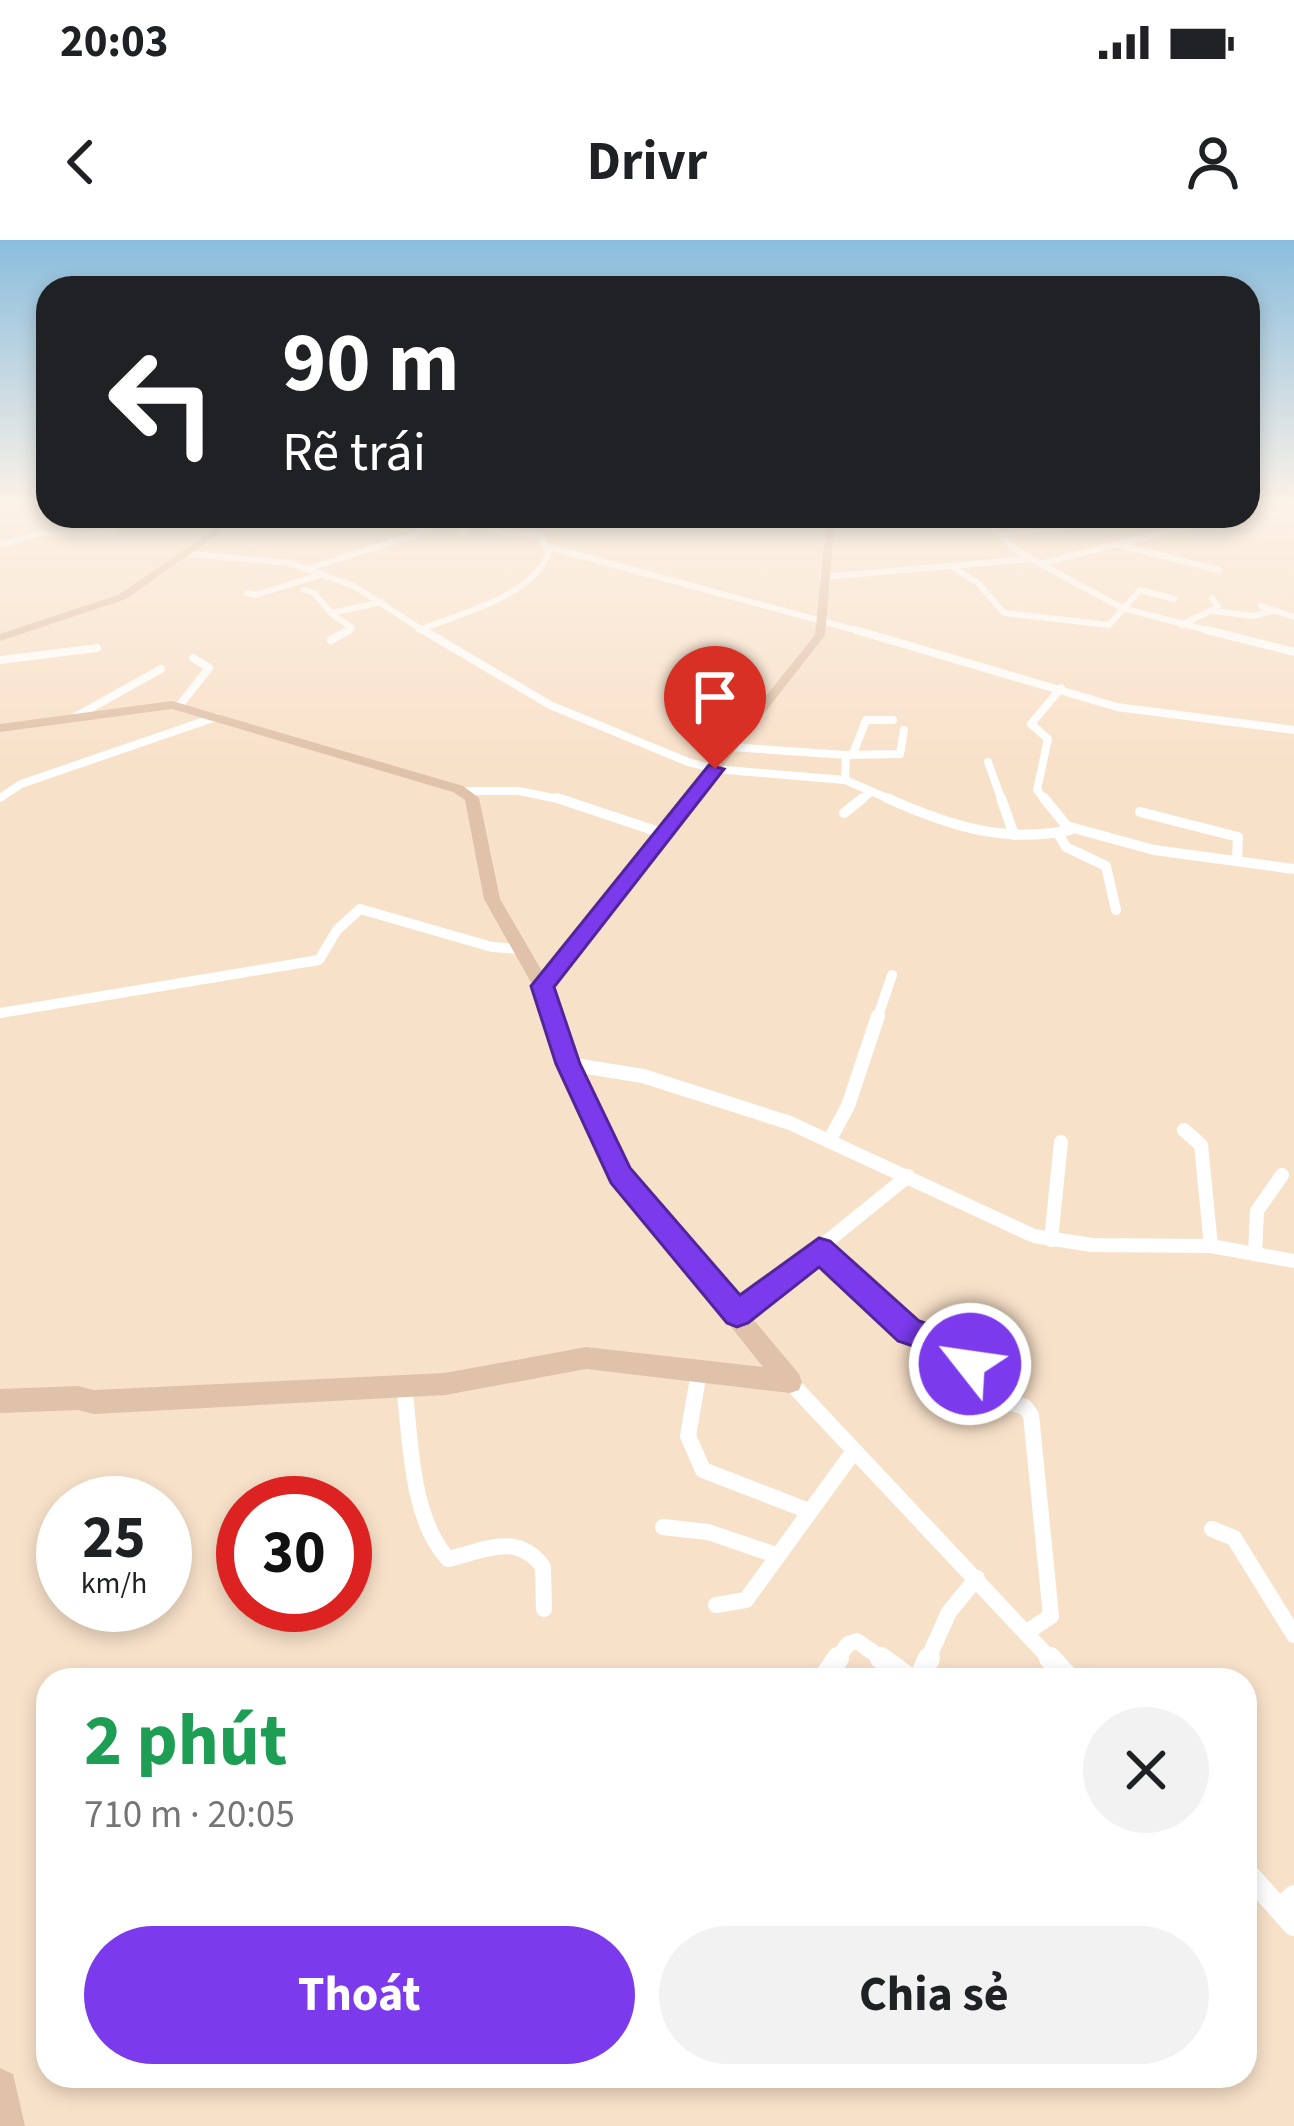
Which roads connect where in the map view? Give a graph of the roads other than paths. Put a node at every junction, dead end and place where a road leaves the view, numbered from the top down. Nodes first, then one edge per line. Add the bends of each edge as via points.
1 (136, 588) edge
2 (280, 588) edge
3 (353, 588) edge
4 (509, 588) edge
5 (703, 588) edge
6 (822, 588) edge
7 (981, 588) edge
8 (1084, 588) edge
9 (304, 590) dead end
10 (247, 592) dead end
11 (1212, 598) dead end
12 (1174, 599) dead end
13 (382, 602) junction
14 (1261, 606) dead end
15 (1121, 608) junction
16 (1213, 611) junction
17 (1272, 611) junction
18 (332, 614) junction
19 (1294, 617) edge
20 (823, 620) junction
21 (1181, 625) junction
22 (418, 630) junction
23 (0, 638) edge
24 (331, 640) dead end
25 (1294, 640) edge
26 (97, 648) dead end
27 (1281, 649) junction
28 (1294, 652) edge
29 (193, 658) dead end
30 (0, 660) edge
31 (161, 669) dead end
32 (1061, 688) junction
33 (179, 706) junction
34 (75, 717) junction
35 (215, 717) junction
36 (893, 720) dead end
37 (0, 728) edge
38 (904, 730) dead end
39 (1294, 730) edge
40 (731, 747) junction
41 (850, 755) junction
42 (988, 762) dead end
43 (715, 769) junction
44 (0, 780) edge
45 (845, 780) junction
46 (12, 788) junction
47 (462, 791) junction
48 (871, 792) junction
49 (0, 798) edge
50 (1140, 812) dead end
51 (844, 813) dead end
52 (1070, 827) junction
53 (665, 834) junction
54 (1014, 835) junction
55 (1059, 835) junction
56 (1237, 859) junction
57 (1294, 869) edge
58 (1116, 910) dead end
59 (520, 949) junction
60 (892, 975) dead end
61 (542, 986) junction
62 (0, 1013) edge
63 (568, 1064) junction
64 (1184, 1130) dead end
65 (829, 1141) junction
66 (1061, 1142) dead end
67 (1282, 1175) dead end
68 (908, 1176) junction
69 (1051, 1240) junction
70 (1211, 1246) junction
71 (819, 1250) junction
72 (1255, 1254) junction
73 (1294, 1262) edge
74 (737, 1314) junction
75 (699, 1372) junction
76 (790, 1382) junction
77 (404, 1387) junction
78 (0, 1401) edge
79 (854, 1451) junction
80 (809, 1511) junction
81 (663, 1527) dead end
82 (1212, 1529) dead end
83 (776, 1555) junction
84 (977, 1578) junction
85 (716, 1605) dead end
86 (544, 1610) dead end
87 (1027, 1632) junction
88 (1294, 1635) edge
89 (831, 1668) edge
90 (897, 1668) edge
91 (921, 1668) edge
92 (1059, 1668) edge
93 (1257, 1881) edge
94 (1289, 1910) edge
95 (0, 2087) edge
96 (6, 2126) edge

1 - 23 street
2 - 10 street
3 - 13 street
4 - 22 street
5 - 20 street
6 - 20 street
7 - 15 street via 1010,615 1109,625
8 - 15 street
9 - 18 street
11 - 16 street
12 - 15 street via 1140,590
13 - 18 street
13 - 22 street
14 - 17 street
15 - 21 street
16 - 17 street
16 - 21 street
17 - 19 street
18 - 24 street via 352,628
20 - 32 street
20 - 40 street via 820,635
21 - 27 street
22 - 43 street via 550,705
25 - 27 street
26 - 30 street
27 - 28 street
29 - 33 street via 208,668
31 - 34 street
32 - 39 street via 1121,708
32 - 52 street via 1031,724 1048,740 1037,790
33 - 34 street
33 - 35 street
34 - 37 street
35 - 46 street
35 - 47 street
36 - 41 street via 866,720
38 - 41 street via 900,754
40 - 41 street
40 - 43 street
41 - 45 street
42 - 54 street
43 - 45 street
43 - 53 street
44 - 46 street
45 - 48 street
46 - 49 street
47 - 53 street via 542,791
47 - 59 street via 477,804 492,899
48 - 51 street
48 - 54 street via 938,823
50 - 56 street via 1238,837
52 - 55 street
52 - 56 street via 1154,850
53 - 61 street
54 - 55 street
55 - 58 street via 1066,847 1106,866
56 - 57 street
59 - 61 street
59 - 62 street via 360,909 320,960
60 - 65 street
61 - 63 street
63 - 65 street via 715,1096
63 - 74 street via 620,1175
64 - 70 street via 1201,1145
65 - 68 street
66 - 69 street
67 - 72 street via 1261,1196
68 - 69 street
68 - 71 street
69 - 70 street
70 - 72 street
71 - 74 street
71 - 87 street via 909,1331 962,1348 978,1394 1031,1414 1051,1616
72 - 73 street
74 - 76 street
75 - 76 street
75 - 77 street via 586,1358
75 - 80 street via 691,1457 703,1470
76 - 79 street
77 - 78 street
77 - 86 street via 435,1548 448,1559 490,1544 525,1549 543,1568
79 - 80 street
79 - 84 street
80 - 83 street
81 - 83 street via 709,1532
82 - 88 street via 1234,1538
83 - 85 street via 746,1600
84 - 87 street
84 - 91 street
87 - 92 street
89 - 90 street via 857,1641
93 - 94 street
95 - 96 street

